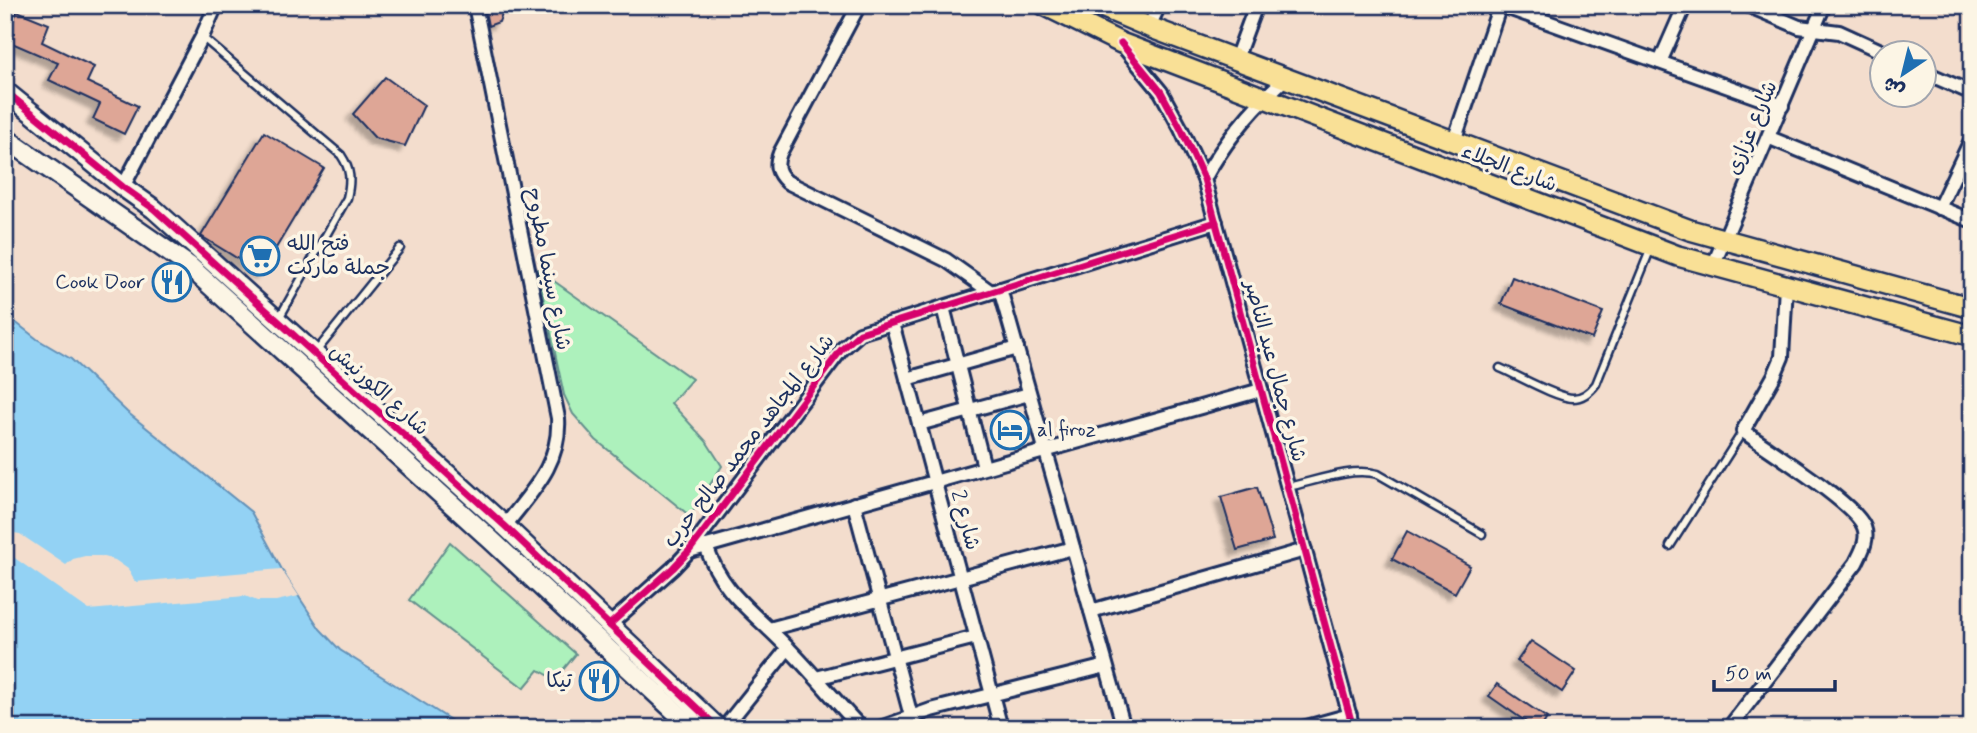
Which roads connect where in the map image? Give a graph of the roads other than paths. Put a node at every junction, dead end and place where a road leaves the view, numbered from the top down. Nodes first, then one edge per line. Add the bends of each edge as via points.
1 (216, 5) edge
2 (475, 5) edge
3 (859, 5) edge
4 (1044, 5) edge
5 (1097, 5) edge
6 (1159, 5) edge
7 (1256, 5) edge
8 (1500, 5) edge
9 (1685, 5) edge
10 (1747, 5) edge
11 (1824, 5) edge
12 (1149, 27) junction
13 (1815, 28) junction
14 (202, 37) junction
15 (1121, 43) junction
16 (1868, 46) edge
17 (1236, 59) junction
18 (1660, 62) junction
19 (1287, 77) junction
20 (1938, 78) edge
21 (5, 91) edge
22 (1972, 93) edge
23 (1263, 98) junction
24 (1783, 106) junction
25 (5, 138) edge
26 (1770, 138) junction
27 (1972, 138) edge
28 (1454, 141) junction
29 (1204, 179) junction
30 (123, 187) junction
31 (1939, 208) junction
32 (1972, 221) edge
33 (1216, 222) junction
34 (1724, 240) junction
35 (1652, 247) junction
36 (400, 248) dead end
37 (1713, 266) junction
38 (1786, 286) junction
39 (995, 291) junction
40 (943, 307) junction
41 (1972, 307) edge
42 (277, 322) junction
43 (892, 323) junction
44 (1972, 336) edge
45 (1017, 348) junction
46 (314, 355) junction
47 (958, 365) junction
48 (1500, 368) dead end
49 (907, 379) junction
50 (1261, 390) junction
51 (1030, 394) junction
52 (970, 410) junction
53 (919, 424) junction
54 (1743, 431) junction
55 (1045, 449) junction
56 (984, 467) junction
57 (934, 481) junction
58 (1288, 487) junction
59 (854, 504) junction
60 (505, 526) junction
61 (1482, 534) dead end
62 (706, 546) junction
63 (1671, 546) dead end
64 (1073, 548) junction
65 (1305, 550) junction
66 (689, 551) junction
67 (960, 578) junction
68 (880, 599) junction
69 (1091, 611) junction
70 (609, 625) junction
71 (769, 629) junction
72 (976, 637) junction
73 (788, 648) junction
74 (895, 658) junction
75 (1106, 666) junction
76 (816, 678) junction
77 (992, 696) junction
78 (911, 716) junction
79 (1352, 721) edge
80 (693, 728) edge
81 (718, 728) edge
82 (724, 728) edge
83 (861, 728) edge
84 (880, 728) edge
85 (1000, 728) edge
86 (1124, 728) edge
87 (1303, 728) edge
88 (1729, 728) edge

1 - 14 street
2 - 60 street, شارع سينما مطروح via 559,432 546,472
3 - 39 street via 780,153 777,170 787,181 946,260
4 - 15 main road, شارع الجلاء
5 - 12 main road, شارع الجلاء
6 - 12 street
7 - 17 street
8 - 18 street
8 - 28 street
9 - 18 street
10 - 13 street via 1799,27
11 - 13 street, شارع عزازى
12 - 17 main road, شارع الجلاء
13 - 16 street
13 - 24 street, شارع عزازى
14 - 30 street
14 - 42 lane via 341,155 349,167 347,198
15 - 23 main road, شارع الجلاء
15 - 29 street, شارع جمال عبد الناصر via 1166,100
17 - 19 main road, شارع الجلاء
18 - 24 street
19 - 23 street
19 - 28 main road, شارع الجلاء
20 - 22 street
21 - 30 street, شارع الكورنيش
23 - 29 street via 1225,144
23 - 35 main road, شارع الجلاء
24 - 26 street, شارع عزازى
25 - 80 street, شارع الكورنيش via 189,266
26 - 31 street
26 - 34 street, شارع عزازى
27 - 31 street
28 - 34 main road, شارع الجلاء
29 - 33 street, شارع جمال عبد الناصر
30 - 42 street, شارع الكورنيش via 154,209
31 - 32 street
33 - 39 street, شارع المجاهد محمد صالح حرب
33 - 50 street, شارع جمال عبد الناصر
34 - 37 street, شارع عزازى
34 - 41 main road, شارع الجلاء
35 - 37 main road, شارع الجلاء
35 - 48 lane via 1590,392 1582,397 1564,396
36 - 46 lane
37 - 38 main road, شارع الجلاء
38 - 44 main road, شارع الجلاء
38 - 54 street via 1782,357
39 - 40 street, شارع المجاهد محمد صالح حرب
39 - 45 street
40 - 43 street, شارع المجاهد محمد صالح حرب
40 - 47 street
42 - 46 street, شارع الكورنيش
43 - 49 street, شارع 2
43 - 66 street, شارع المجاهد محمد صالح حرب via 860,333 841,349
45 - 47 street
45 - 51 street
46 - 60 street, شارع الكورنيش
47 - 49 street
47 - 52 street
49 - 53 street, شارع 2
50 - 55 street
50 - 58 street, شارع جمال عبد الناصر
51 - 52 street
51 - 55 street
52 - 53 street
52 - 56 street
53 - 57 street, شارع 2
54 - 63 lane
54 - 88 street via 1850,509 1866,538 1856,563
55 - 56 street
55 - 64 street
56 - 57 street
57 - 59 street
57 - 67 street, شارع 2
58 - 61 lane via 1355,472 1378,474
58 - 65 street, شارع جمال عبد الناصر
59 - 62 street
59 - 68 street
60 - 70 street, شارع الكورنيش
62 - 66 street
62 - 71 street via 720,579
64 - 67 street
64 - 69 street
65 - 69 street
65 - 79 street, شارع جمال عبد الناصر
66 - 70 street, شارع المجاهد محمد صالح حرب
67 - 68 street
67 - 72 street, شارع 2
68 - 71 street
68 - 74 street
69 - 75 street
70 - 81 street, شارع الكورنيش
71 - 73 street
72 - 74 street
72 - 77 street, شارع 2
73 - 76 street
73 - 82 street
74 - 76 street
74 - 78 street
75 - 77 street
75 - 86 street
76 - 83 street
77 - 78 street
77 - 85 street, شارع 2
78 - 84 street
79 - 87 street

